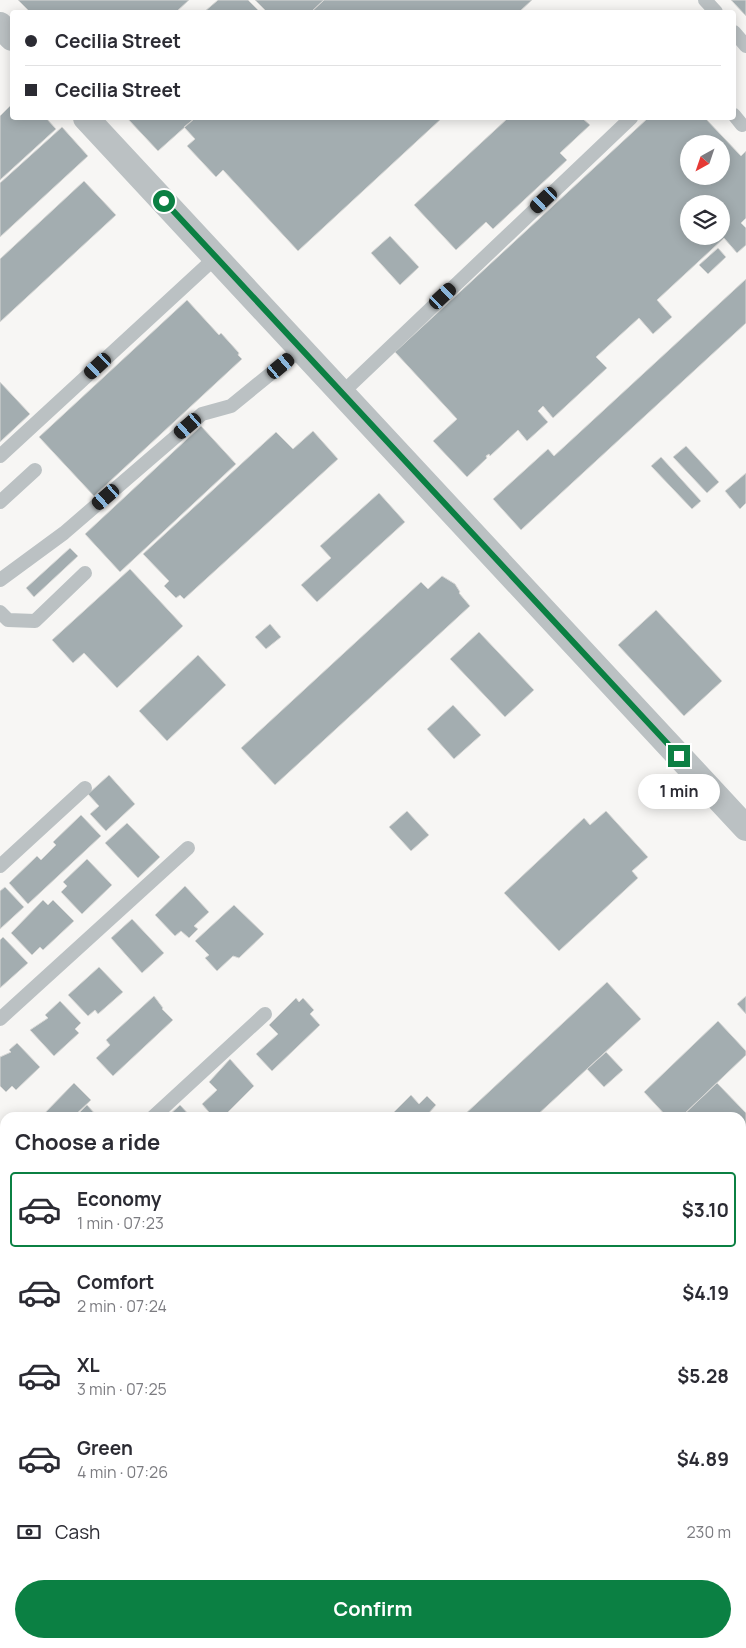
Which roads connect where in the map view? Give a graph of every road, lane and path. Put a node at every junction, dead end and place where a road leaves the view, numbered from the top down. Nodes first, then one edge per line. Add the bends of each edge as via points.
1 (705, 0) edge
2 (714, 10) edge
3 (0, 25) edge
4 (736, 34) edge
5 (10, 36) edge
6 (746, 46) edge
7 (88, 120) edge
8 (629, 120) edge
9 (216, 257) junction
10 (301, 349) junction
11 (342, 393) junction
12 (0, 456) edge
13 (35, 470) dead end
14 (0, 502) edge
15 (85, 573) dead end
16 (0, 580) edge
17 (0, 612) edge
18 (85, 788) dead end
19 (746, 828) edge
20 (188, 848) dead end
21 (0, 866) edge
22 (265, 1014) dead end
23 (0, 1019) edge
24 (159, 1112) edge

1 - 2 lane
3 - 5 street
4 - 6 lane
7 - 9 street
8 - 11 lane
9 - 10 street
9 - 12 lane
10 - 11 street
10 - 16 lane via 231,406 202,414 64,533
11 - 19 street
13 - 14 lane
15 - 17 lane via 35,621 8,620
18 - 21 lane
20 - 23 lane
22 - 24 lane

